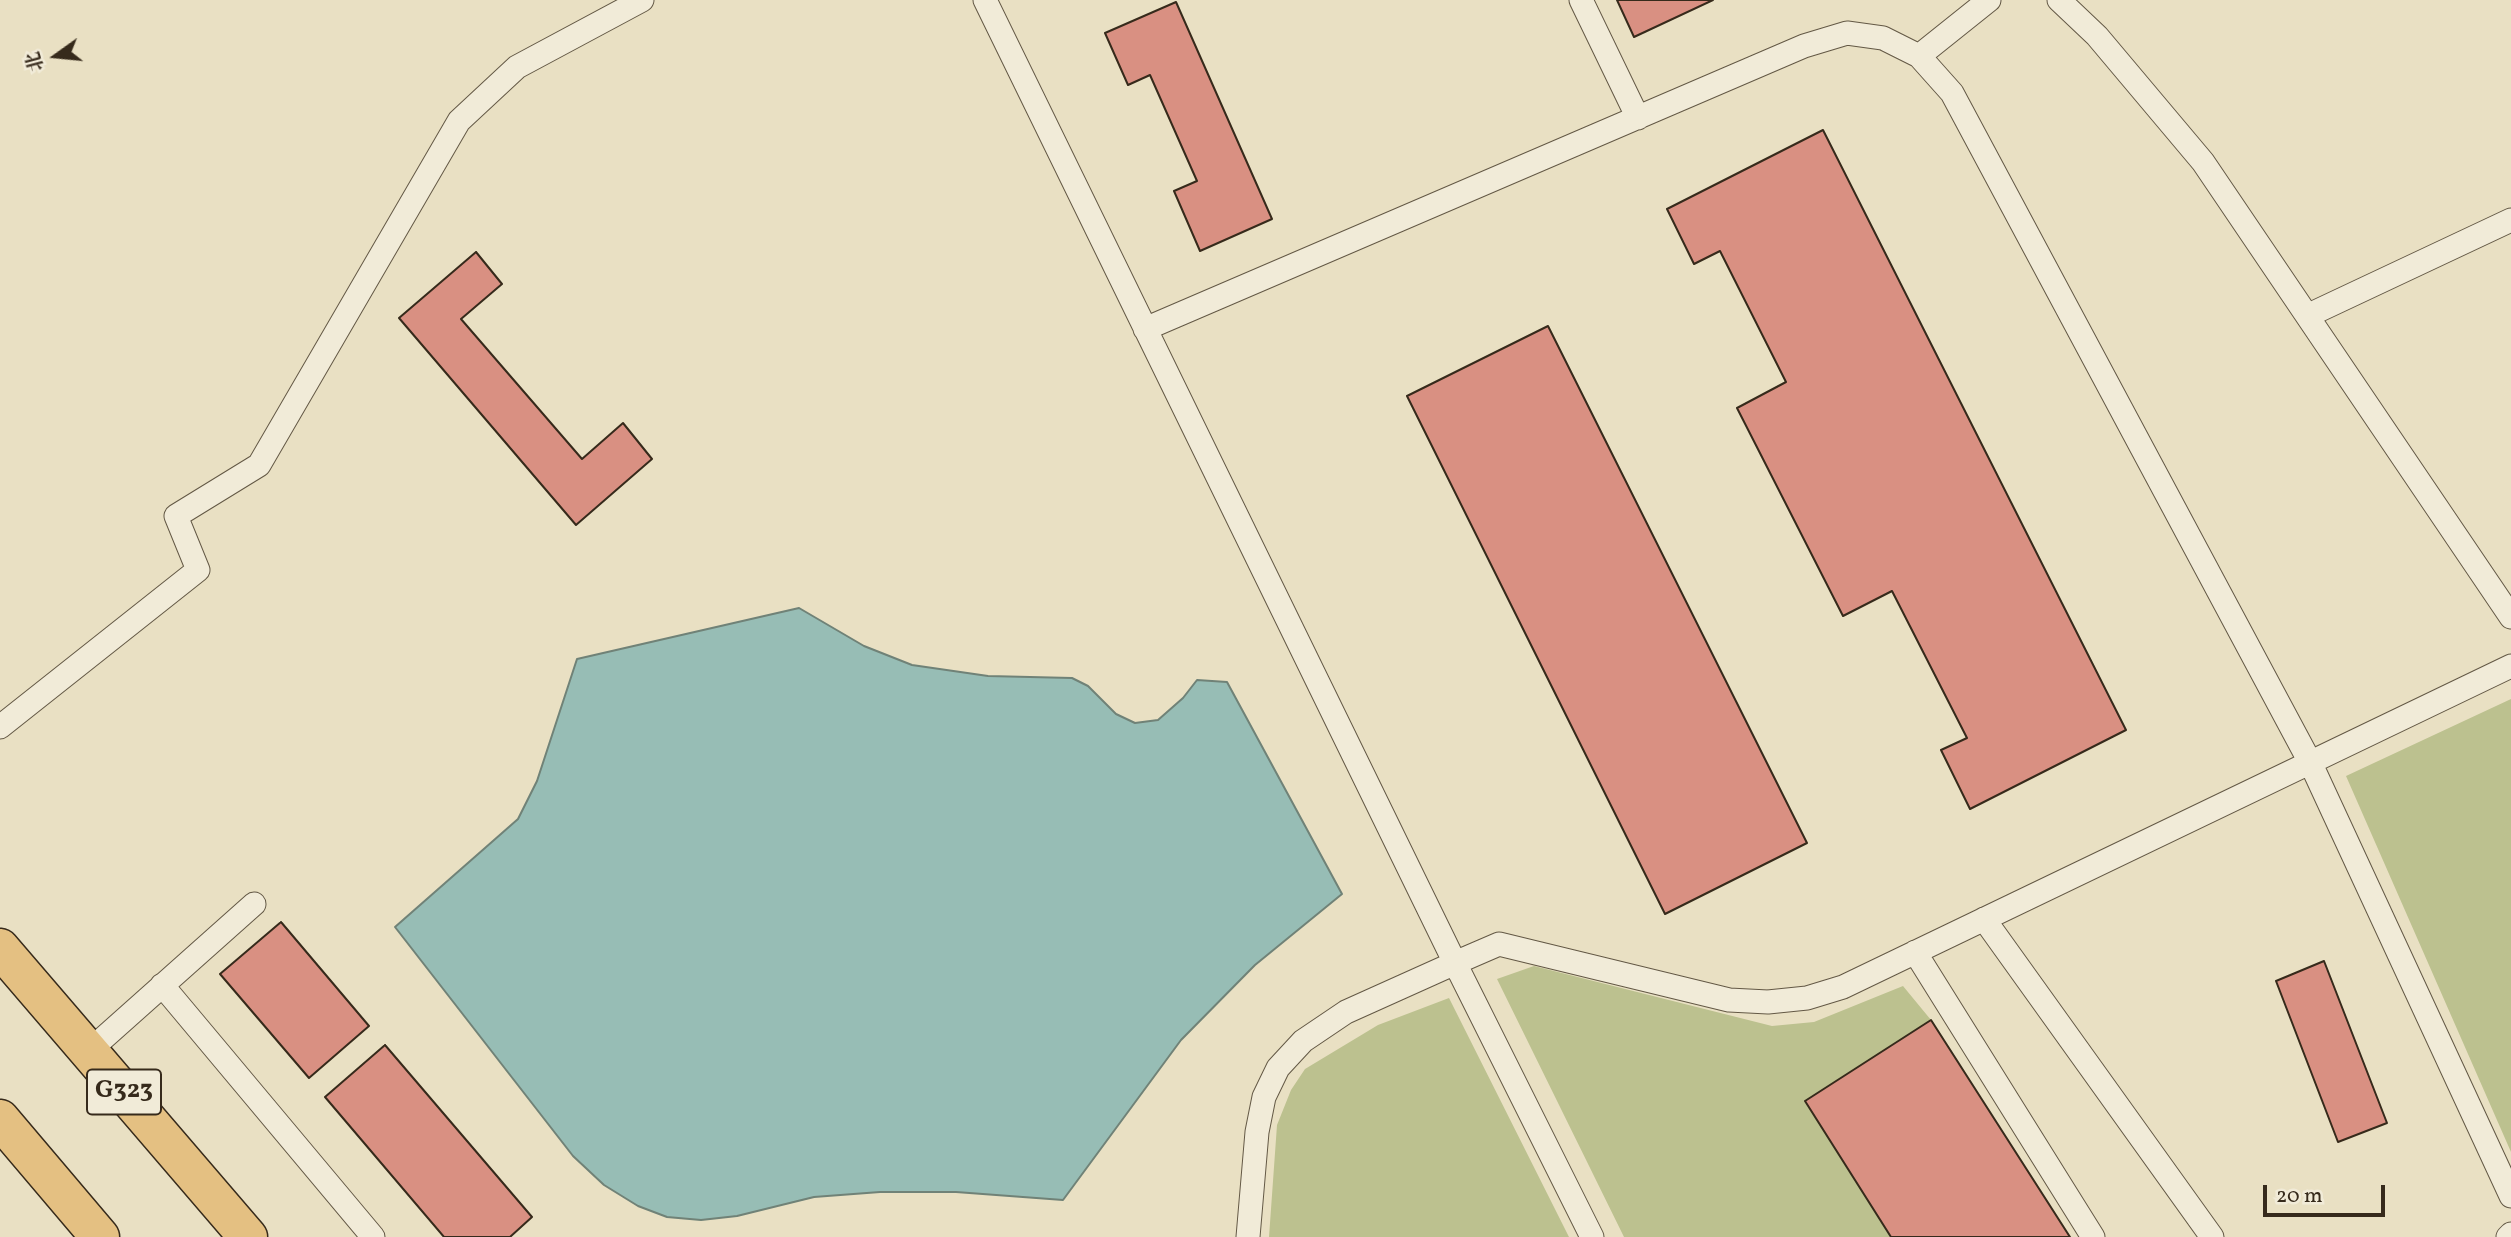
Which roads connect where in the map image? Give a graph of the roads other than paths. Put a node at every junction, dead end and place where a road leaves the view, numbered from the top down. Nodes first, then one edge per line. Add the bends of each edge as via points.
1 (642, 0) edge
2 (985, 0) edge
3 (1581, 0) edge
4 (1989, 0) edge
5 (2059, 0) edge
6 (1919, 56) junction
7 (1638, 118) junction
8 (2511, 220) edge
9 (2309, 315) junction
10 (1145, 329) junction
11 (2511, 617) edge
12 (2511, 666) edge
13 (0, 727) edge
14 (2311, 764) junction
15 (254, 904) dead end
16 (1984, 919) junction
17 (0, 948) edge
18 (1915, 952) junction
19 (1455, 963) junction
20 (162, 985) junction
21 (89, 1051) junction
22 (0, 1119) edge
23 (2511, 1196) edge
24 (100, 1237) edge
25 (248, 1237) edge
26 (373, 1237) edge
27 (1248, 1237) edge
28 (1592, 1237) edge
29 (2093, 1237) edge
30 (2211, 1237) edge

1 - 13 lane via 517,67 459,121 259,465 176,516 198,570
2 - 10 lane
3 - 7 lane
4 - 6 lane
5 - 9 lane via 2098,36 2203,162
6 - 7 lane via 1883,38 1847,33 1804,46
6 - 14 lane via 1951,93
7 - 10 lane
8 - 9 lane
9 - 11 lane
10 - 19 lane
12 - 14 lane
14 - 16 lane
14 - 23 lane
15 - 20 lane
16 - 18 lane
16 - 30 lane
17 - 21 highway, G323
18 - 19 lane via 1843,987 1807,998 1768,1002 1729,1000 1499,944
18 - 29 lane
19 - 27 lane via 1346,1012 1303,1041 1278,1068 1264,1097 1257,1132
19 - 28 lane
20 - 21 lane
20 - 26 lane
21 - 25 highway, G323
22 - 24 highway

